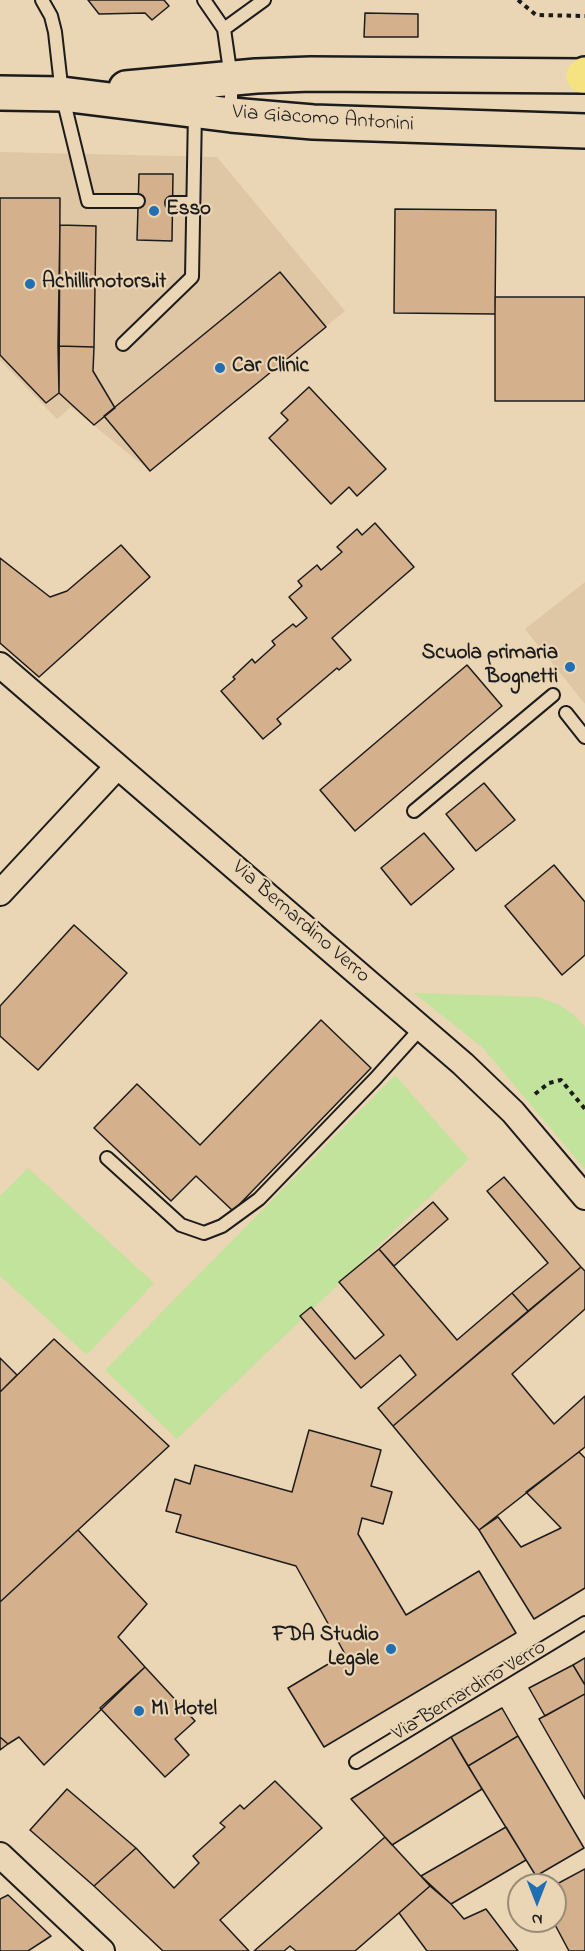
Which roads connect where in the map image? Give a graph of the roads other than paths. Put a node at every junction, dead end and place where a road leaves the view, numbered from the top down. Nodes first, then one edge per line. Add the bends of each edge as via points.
1 (42, 0) edge
2 (204, 0) edge
3 (264, 0) edge
4 (224, 29) junction
5 (584, 75) edge
6 (231, 78) junction
7 (0, 93) edge
8 (62, 94) junction
9 (195, 110) junction
10 (231, 115) junction
11 (585, 131) edge
12 (138, 201) dead end
13 (172, 202) dead end
14 (193, 203) junction
15 (123, 344) dead end
16 (0, 665) edge
17 (553, 695) dead end
18 (566, 713) dead end
19 (585, 736) edge
20 (117, 767) junction
21 (414, 811) dead end
22 (0, 893) edge
23 (421, 1028) junction
24 (107, 1158) dead end
25 (585, 1197) edge
26 (585, 1623) edge
27 (356, 1762) dead end
28 (0, 1855) edge
29 (102, 1951) edge

1 - 8 lane via 55,32
2 - 4 lane
3 - 4 lane
4 - 6 lane
5 - 6 main road, Via Giacomo Antonini via 337,73
6 - 8 main road, Via Giacomo Antonini
6 - 10 lane
7 - 8 main road, Via Giacomo Antonini
8 - 9 main road, Via Giacomo Antonini
8 - 12 lane via 88,201
9 - 10 main road, Via Giacomo Antonini
9 - 14 lane
10 - 11 main road, Via Giacomo Antonini via 339,124
13 - 14 lane
14 - 15 lane via 192,277
16 - 20 street, Via Bernardino Verro
17 - 21 lane
18 - 19 lane
20 - 22 street
20 - 23 street, Via Bernardino Verro
23 - 24 lane via 259,1199 222,1226 204,1233 181,1225
23 - 25 street, Via Bernardino Verro via 513,1112
26 - 27 lane, Via Bernardino Verro
28 - 29 street

